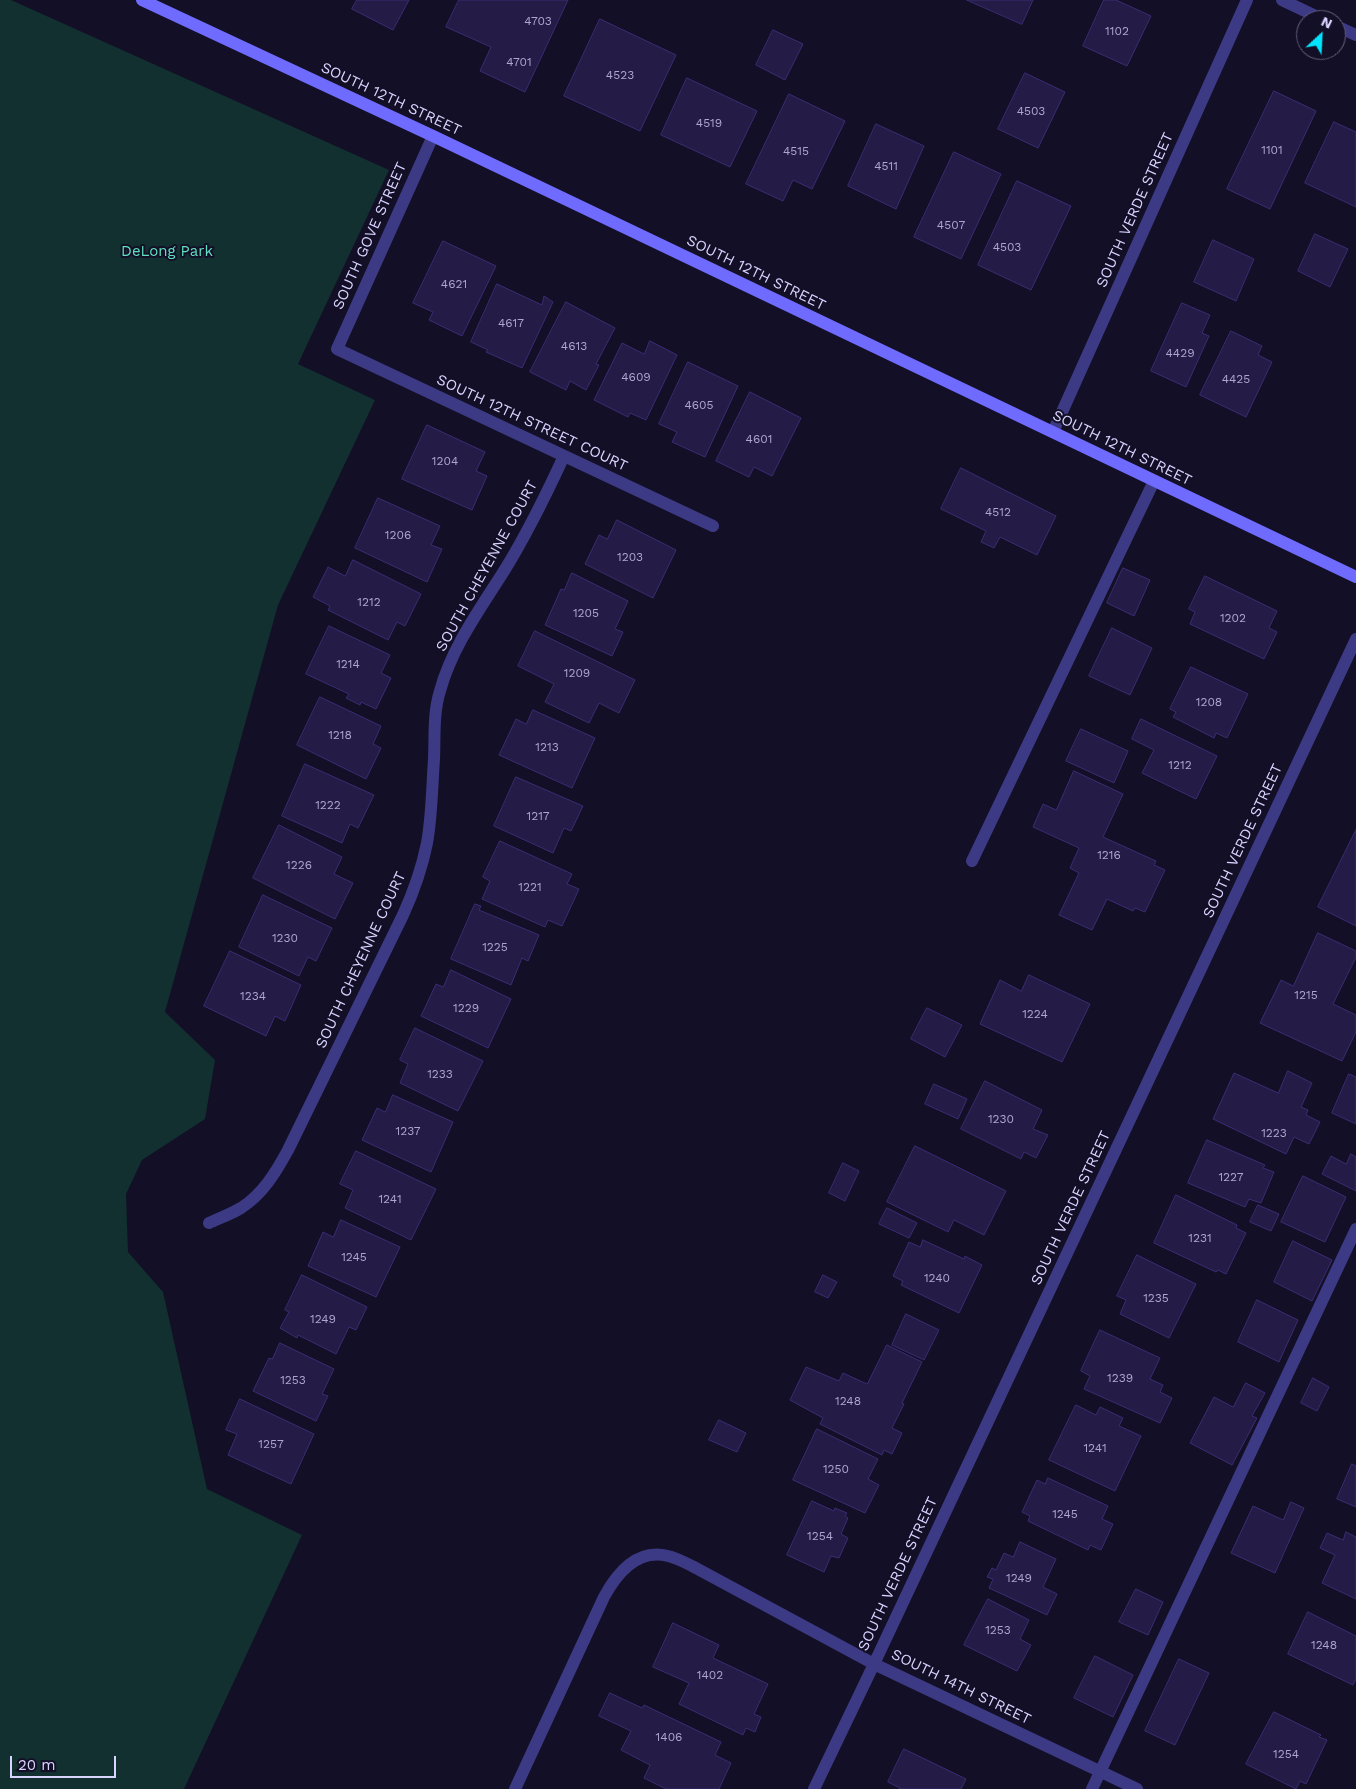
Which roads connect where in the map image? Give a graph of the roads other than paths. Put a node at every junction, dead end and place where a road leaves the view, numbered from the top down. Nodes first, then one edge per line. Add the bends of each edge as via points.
1 (142, 0) edge
2 (1247, 0) edge
3 (1282, 0) edge
4 (1303, 10) edge
5 (433, 136) junction
6 (337, 349) joint
7 (1053, 432) junction
8 (564, 456) junction
9 (1154, 481) junction
10 (713, 526) dead end
11 (1356, 578) edge
12 (1356, 639) edge
13 (972, 861) dead end
14 (209, 1223) dead end
15 (1356, 1229) edge
16 (874, 1664) junction
17 (1100, 1771) junction
18 (515, 1789) edge
19 (814, 1789) edge
20 (1092, 1789) edge
21 (1137, 1789) edge

1 - 5 main road, SOUTH 12TH STREET
2 - 7 street, SOUTH VERDE STREET
3 - 4 street
5 - 6 street, SOUTH GOVE STREET
5 - 7 main road, SOUTH 12TH STREET
6 - 8 street, SOUTH 12TH STREET COURT
7 - 9 main road, SOUTH 12TH STREET
8 - 10 street, SOUTH 12TH STREET COURT
8 - 14 street, SOUTH CHEYENNE COURT via 533,520 471,621 439,692 427,842 404,915 277,1169 252,1200
9 - 11 main road, SOUTH 12TH STREET
9 - 13 street
12 - 16 street, SOUTH VERDE STREET
15 - 17 street
16 - 17 street, SOUTH 14TH STREET
16 - 18 street, SOUTH 14TH STREET via 670,1556 652,1554 637,1559 618,1574 604,1597
16 - 19 street, SOUTH VERDE STREET
17 - 20 street
17 - 21 street, SOUTH 14TH STREET

